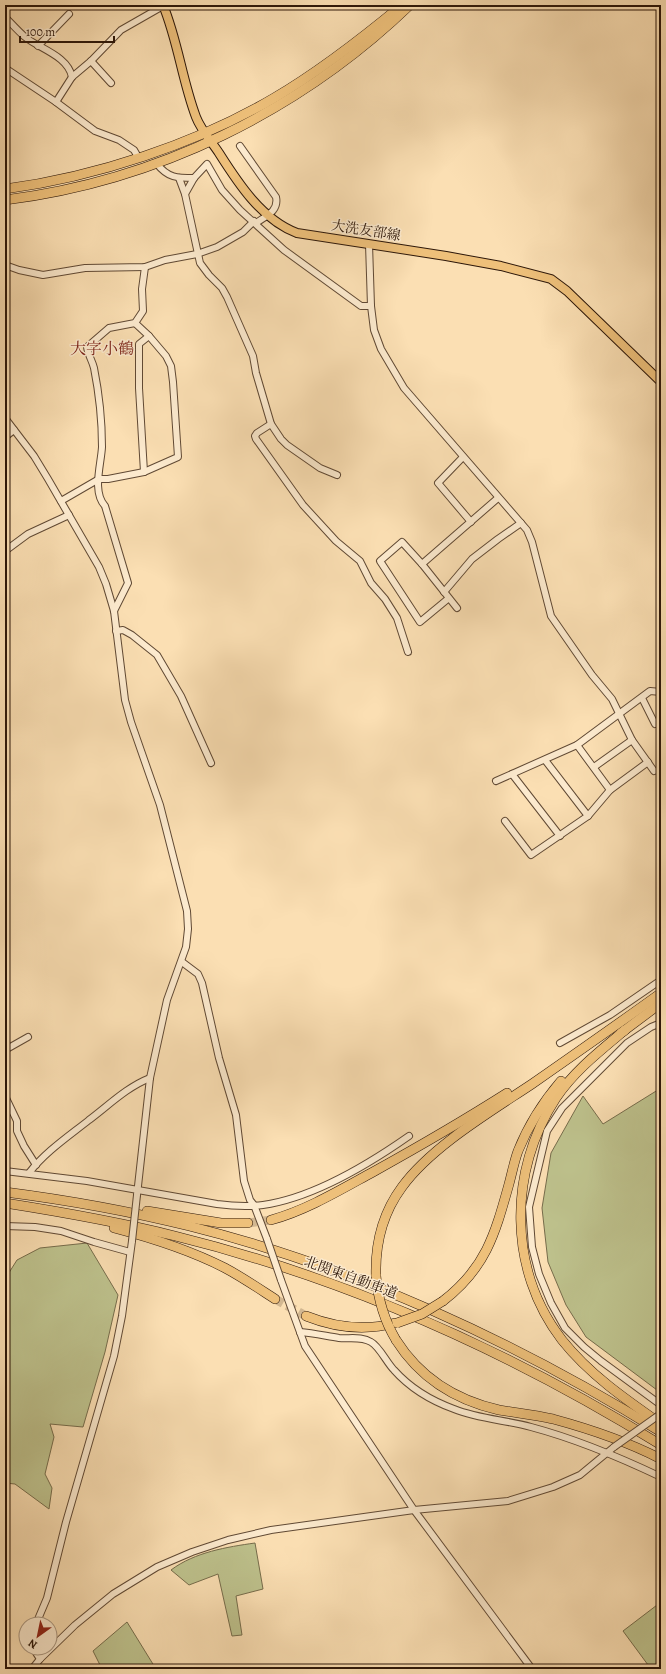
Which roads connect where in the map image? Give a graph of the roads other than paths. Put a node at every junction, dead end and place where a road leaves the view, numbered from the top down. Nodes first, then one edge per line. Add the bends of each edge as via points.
1 (163, 5) edge
2 (402, 5) edge
3 (410, 5) edge
4 (69, 14) dead end
5 (5, 17) edge
6 (38, 46) junction
7 (91, 62) junction
8 (5, 68) edge
9 (72, 76) junction
10 (111, 83) dead end
11 (56, 102) junction
12 (205, 132) junction
13 (210, 142) junction
14 (240, 146) dead end
15 (138, 157) junction
16 (157, 164) junction
17 (179, 178) junction
18 (194, 178) junction
19 (5, 189) edge
20 (185, 194) junction
21 (5, 200) edge
22 (268, 214) junction
23 (255, 222) junction
24 (369, 244) junction
25 (197, 254) junction
26 (5, 265) edge
27 (145, 266) junction
28 (371, 306) junction
29 (135, 323) junction
30 (150, 336) junction
31 (661, 382) edge
32 (5, 418) edge
33 (271, 424) junction
34 (14, 430) junction
35 (5, 437) edge
36 (463, 457) junction
37 (144, 472) junction
38 (337, 475) dead end
39 (99, 479) junction
40 (498, 498) junction
41 (61, 501) junction
42 (69, 515) junction
43 (471, 522) junction
44 (522, 523) junction
45 (5, 551) edge
46 (422, 564) junction
47 (444, 592) junction
48 (449, 598) junction
49 (458, 608) dead end
50 (114, 611) junction
51 (116, 631) junction
52 (408, 652) dead end
53 (661, 692) edge
54 (642, 698) junction
55 (619, 715) junction
56 (655, 724) dead end
57 (632, 740) junction
58 (577, 745) junction
59 (545, 760) junction
60 (648, 762) junction
61 (211, 763) dead end
62 (594, 767) junction
63 (654, 771) dead end
64 (512, 774) junction
65 (496, 781) dead end
66 (610, 790) junction
67 (588, 816) junction
68 (505, 821) dead end
69 (560, 836) junction
70 (182, 962) junction
71 (661, 980) edge
72 (661, 994) edge
73 (661, 1003) edge
74 (661, 1023) edge
75 (622, 1027) junction
76 (28, 1037) dead end
77 (560, 1043) dead end
78 (5, 1050) edge
79 (150, 1078) junction
80 (5, 1096) edge
81 (409, 1136) dead end
82 (36, 1165) junction
83 (5, 1171) edge
84 (29, 1173) junction
85 (5, 1192) edge
86 (137, 1192) junction
87 (29, 1195) junction
88 (5, 1203) edge
89 (254, 1205) junction
90 (271, 1220) tunnel mouth
91 (248, 1223) tunnel mouth
92 (5, 1226) edge
93 (130, 1252) junction
94 (274, 1299) tunnel mouth
95 (306, 1316) tunnel mouth
96 (300, 1332) junction
97 (661, 1405) edge
98 (660, 1417) edge
99 (661, 1432) edge
100 (661, 1445) edge
101 (607, 1453) junction
102 (661, 1459) edge
103 (661, 1477) edge
104 (414, 1510) junction
105 (39, 1616) edge
106 (38, 1656) edge
107 (40, 1659) junction
108 (32, 1669) edge
109 (532, 1669) edge

1 - 7 street via 121,30
1 - 12 main road, 大洗友部線 via 192,103
2 - 12 highway via 353,45 301,81
3 - 13 highway via 342,64 262,115
4 - 6 street
5 - 6 street
6 - 9 street via 59,58 71,71
7 - 9 street
7 - 10 street
8 - 11 street
9 - 11 street
11 - 15 street via 95,131 119,140 134,150
12 - 13 main road, 大洗友部線
12 - 15 highway
13 - 16 highway
13 - 22 main road, 大洗友部線 via 246,190
14 - 22 street via 276,197 276,207
15 - 19 highway via 105,169
16 - 17 street via 164,172
16 - 21 highway via 50,193
17 - 18 street
17 - 20 street
18 - 20 street
18 - 23 street via 207,164 222,190
20 - 25 street
22 - 23 street
22 - 24 main road, 大洗友部線 via 288,229 297,232
23 - 25 street via 230,240
23 - 28 street via 297,260 361,306
24 - 28 street
24 - 31 main road, 大洗友部線 via 461,258 551,279 567,291
25 - 27 street
25 - 33 street via 203,268 222,288 253,356
26 - 27 street via 43,275 85,268
27 - 29 street via 143,311
28 - 36 street via 377,341 404,388
29 - 30 street
29 - 39 street via 109,328 87,347 93,365 100,416 102,447
30 - 37 street via 139,344
30 - 37 street via 171,366 178,457
32 - 34 street
33 - 38 street via 287,445 320,468
33 - 52 street via 257,433 256,439 303,505 360,561 371,583 397,618
34 - 35 street
34 - 41 street via 34,456
36 - 40 street
36 - 43 street via 438,483
37 - 39 street
39 - 41 street
39 - 50 street via 100,500 105,506 128,583
40 - 43 street
40 - 44 street
41 - 42 street
42 - 45 street via 28,534
42 - 50 street via 99,567
43 - 46 street
44 - 47 street via 472,559
44 - 55 street via 532,542 551,616 612,700
46 - 47 street
46 - 48 street via 402,542 380,561 420,622
47 - 48 street
48 - 49 street
50 - 51 street
51 - 61 street via 123,630 132,635 157,655 180,696
51 - 70 street via 131,722 160,805 186,911 187,939
53 - 54 street via 650,691
54 - 55 street
54 - 56 street
55 - 57 street
55 - 58 street
57 - 60 street
57 - 62 street
58 - 59 street
58 - 62 street
59 - 64 street
59 - 67 street
60 - 63 street
60 - 66 street
62 - 66 street
64 - 65 street
64 - 69 street
66 - 67 street
67 - 69 street
68 - 69 street via 531,855
70 - 79 street via 167,1000
70 - 89 street via 198,974 202,983 218,1058 236,1115 242,1171 250,1200
71 - 77 street via 610,1016
72 - 75 highway
73 - 75 highway
74 - 97 street via 627,1043 562,1108 547,1130 529,1206 532,1247 539,1274 565,1328 584,1347
75 - 90 highway via 391,1162 306,1208
75 - 95 highway, bridge via 567,1075 530,1124 517,1153 499,1219 487,1249 465,1282 443,1301 422,1314 382,1327 358,1328 330,1324
75 - 98 highway via 570,1080 543,1120 524,1172 520,1228 532,1284 544,1312 562,1340 577,1358 630,1402
75 - 102 highway, bridge via 582,1050 458,1135 411,1175 394,1199 382,1225 376,1255 376,1276 378,1295 396,1340 424,1375 442,1388 462,1399 485,1406 590,1430
76 - 78 street
79 - 82 street via 125,1092
79 - 86 street
80 - 82 street via 16,1121 17,1131
81 - 89 street via 369,1163 334,1180 292,1198
82 - 84 street
83 - 84 street
84 - 86 street
85 - 87 highway, 北関東自動車道
86 - 89 street via 232,1206
86 - 93 street, bridge
87 - 91 highway via 111,1204 221,1223
87 - 99 highway, 北関東自動車道 via 190,1227 353,1279 436,1313 508,1347 601,1396
88 - 94 highway via 114,1228 167,1244 225,1268
88 - 100 highway, 北関東自動車道 via 175,1236 244,1255 349,1290 484,1346 572,1392
89 - 96 street, bridge
92 - 93 street via 61,1231
93 - 105 street via 114,1356 47,1598
96 - 101 street via 361,1338 372,1342 402,1378 443,1404 474,1415 545,1431
96 - 104 street via 305,1346
98 - 101 street, bridge
101 - 103 street
101 - 104 street via 580,1475 568,1481 508,1501
104 - 107 street via 271,1530 192,1552 157,1567 113,1594 93,1609
104 - 109 street
106 - 107 street
107 - 108 street

